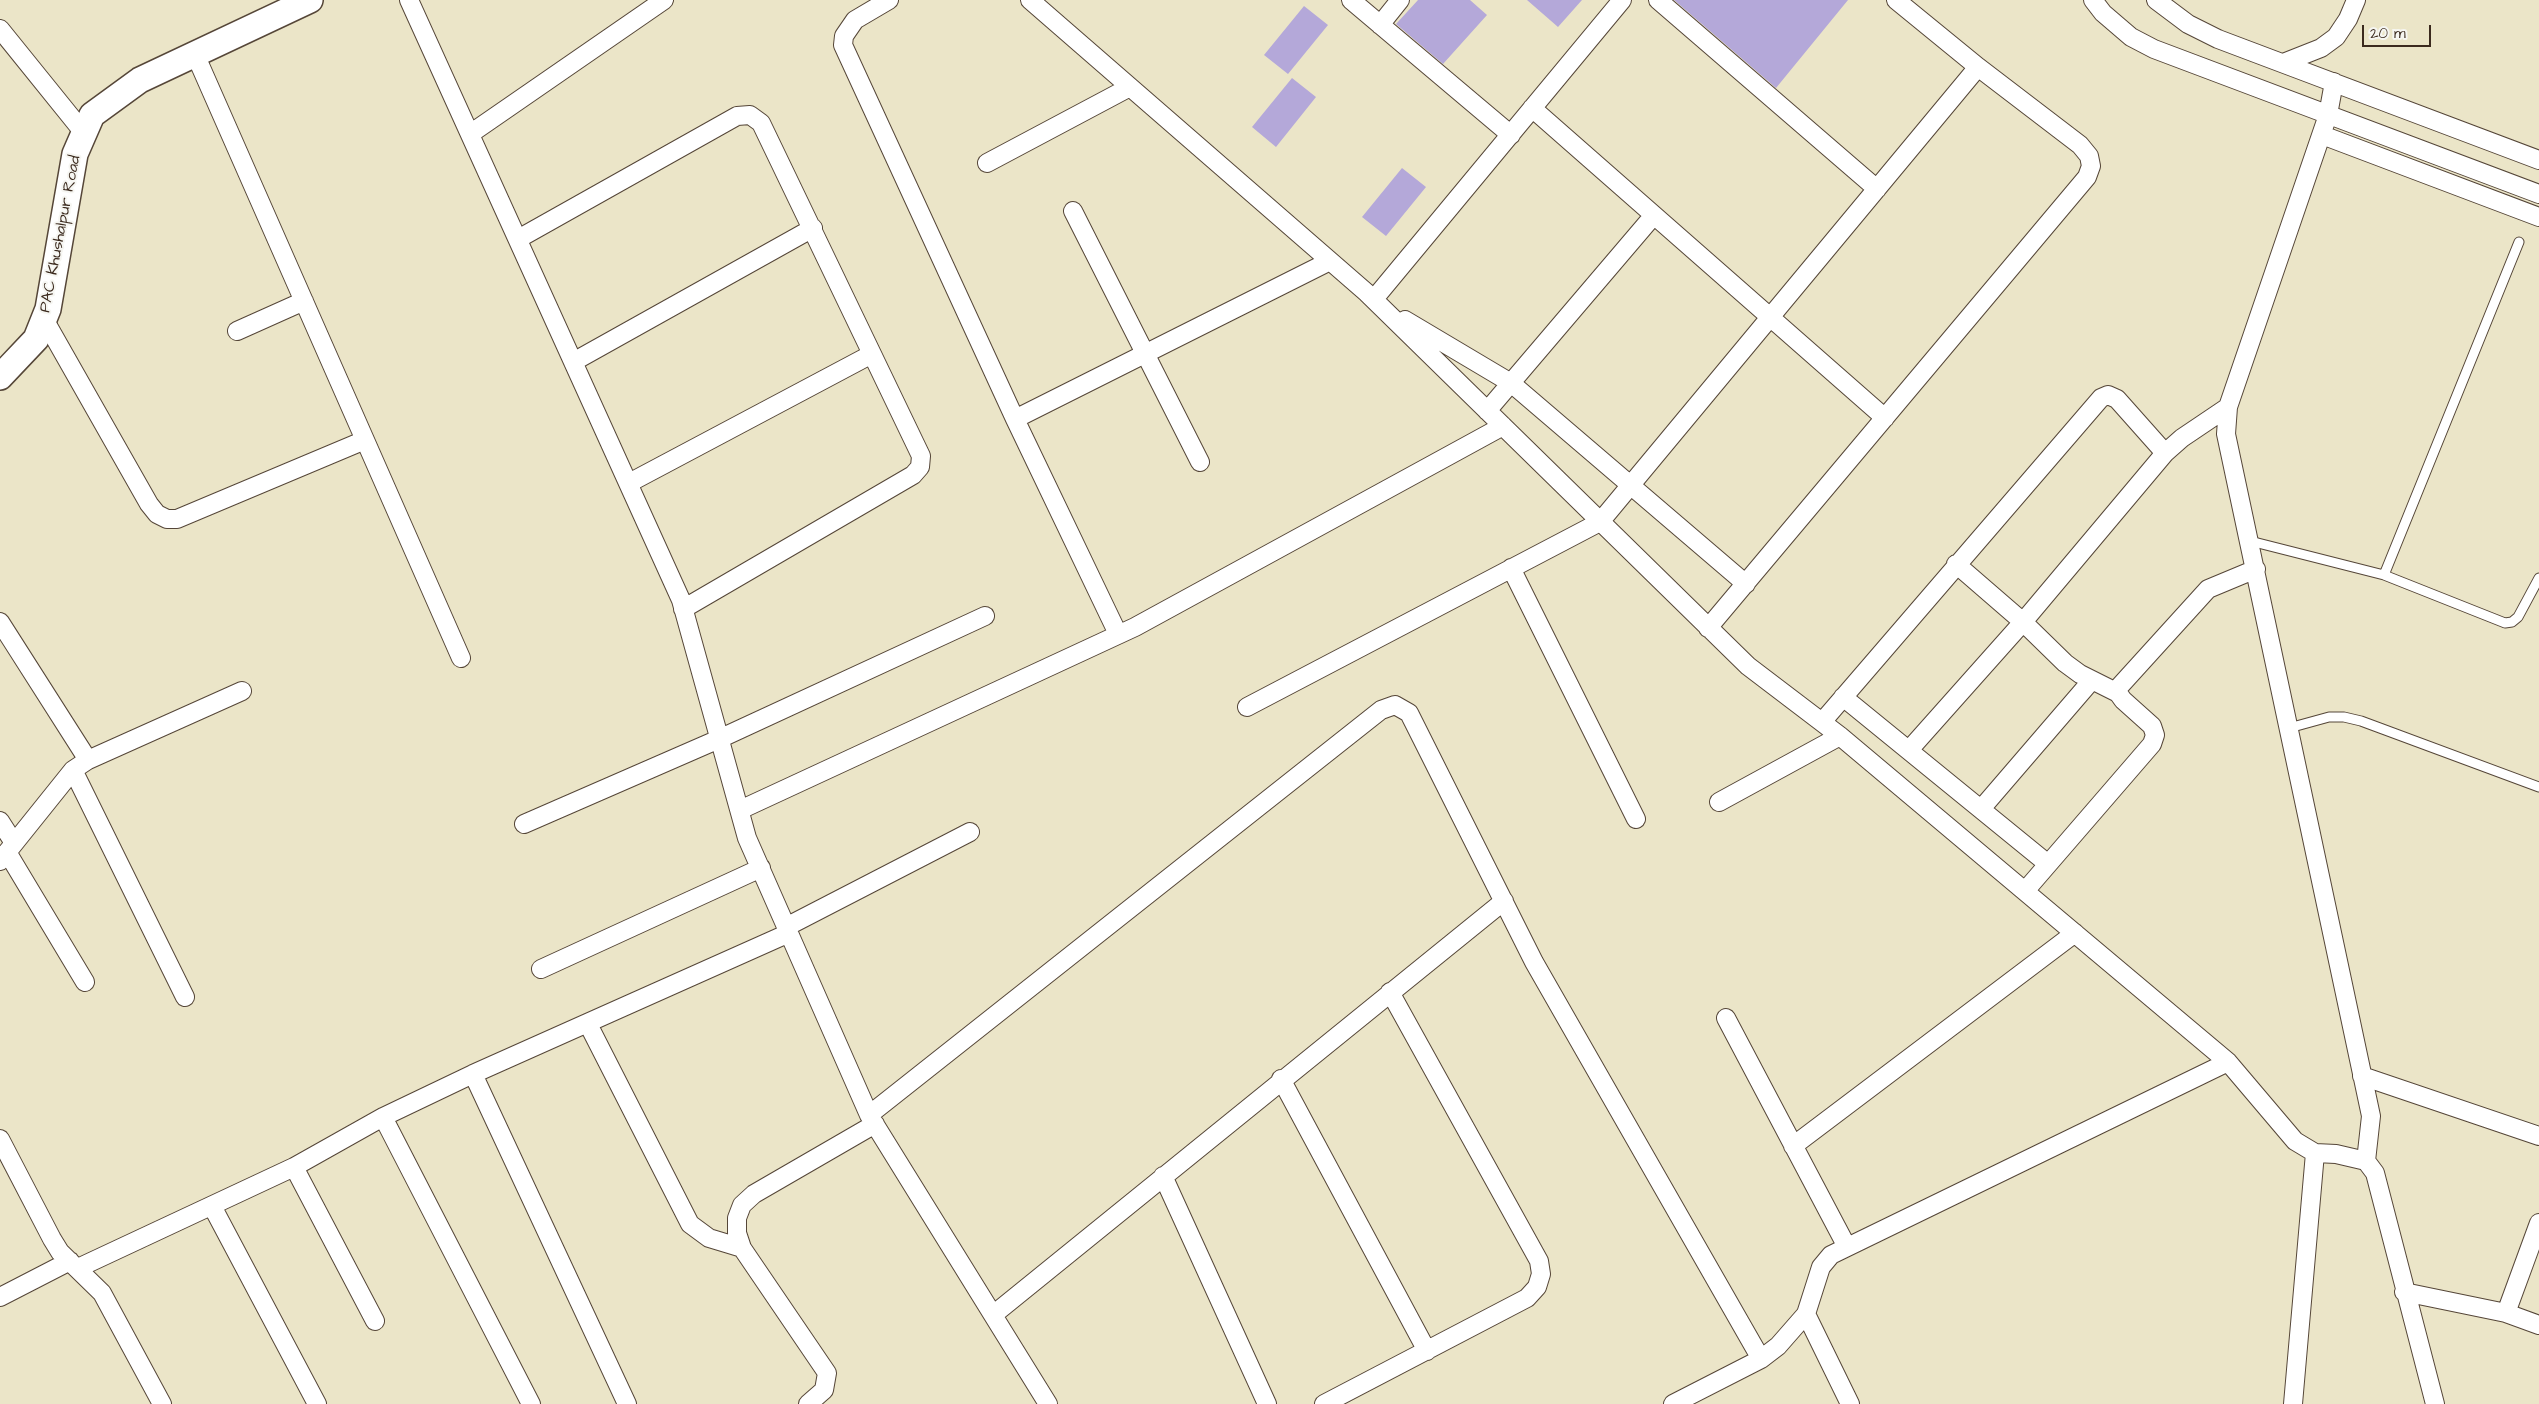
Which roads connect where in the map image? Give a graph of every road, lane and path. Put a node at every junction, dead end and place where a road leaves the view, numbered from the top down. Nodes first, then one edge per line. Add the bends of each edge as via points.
1 (310, 0) edge
2 (409, 0) edge
3 (664, 0) edge
4 (889, 0) edge
5 (1030, 0) edge
6 (1351, 0) edge
7 (1400, 0) edge
8 (1622, 0) edge
9 (1658, 0) edge
10 (1896, 0) edge
11 (2093, 0) edge
12 (2156, 0) edge
13 (2356, 0) edge
14 (1380, 25) junction
15 (0, 29) edge
16 (195, 54) junction
17 (2283, 63) junction
18 (1978, 67) junction
19 (2334, 82) junction
20 (1130, 87) junction
21 (1532, 108) junction
22 (2328, 115) junction
23 (84, 134) junction
24 (470, 134) junction
25 (1510, 135) junction
26 (2322, 135) junction
27 (2539, 160) edge
28 (987, 163) dead end
29 (1877, 189) junction
30 (2539, 194) edge
31 (1073, 211) dead end
32 (1654, 215) junction
33 (2539, 217) edge
34 (813, 228) junction
35 (518, 238) junction
36 (2519, 242) dead end
37 (1330, 261) junction
38 (304, 301) junction
39 (1378, 303) junction
40 (1770, 317) junction
41 (44, 319) junction
42 (237, 331) dead end
43 (1145, 353) junction
44 (872, 354) junction
45 (573, 362) junction
46 (0, 377) edge
47 (1511, 383) junction
48 (2228, 407) junction
49 (1487, 411) junction
50 (1884, 418) junction
51 (1015, 419) junction
52 (1503, 426) junction
53 (365, 440) junction
54 (2165, 453) junction
55 (1200, 462) dead end
56 (629, 484) junction
57 (1630, 485) junction
58 (1600, 522) junction
59 (2250, 541) junction
60 (1956, 564) junction
61 (1511, 568) junction
62 (2256, 569) junction
63 (2384, 575) junction
64 (2539, 578) edge
65 (1746, 584) junction
66 (684, 609) junction
67 (985, 616) dead end
68 (0, 622) edge
69 (2023, 622) junction
70 (1708, 628) junction
71 (1118, 634) junction
72 (461, 658) dead end
73 (2092, 680) junction
74 (242, 691) dead end
75 (2118, 693) junction
76 (1843, 697) junction
77 (1247, 707) dead end
78 (1822, 722) junction
79 (2289, 728) junction
80 (1840, 736) junction
81 (720, 738) junction
82 (1909, 750) junction
83 (88, 760) junction
84 (73, 770) junction
85 (2539, 787) edge
86 (1719, 802) dead end
87 (1981, 809) junction
88 (740, 810) junction
89 (1636, 819) dead end
90 (0, 821) edge
91 (524, 824) dead end
92 (970, 832) dead end
93 (7, 852) edge
94 (2048, 864) junction
95 (760, 868) junction
96 (2025, 891) junction
97 (1504, 901) junction
98 (788, 930) junction
99 (2075, 933) junction
100 (541, 970) dead end
101 (85, 982) dead end
102 (1390, 992) junction
103 (185, 997) dead end
104 (1726, 1018) dead end
105 (588, 1024) junction
106 (2228, 1062) junction
107 (473, 1074) junction
108 (2362, 1076) junction
109 (1281, 1080) junction
110 (383, 1117) junction
111 (872, 1119) junction
112 (2539, 1136) edge
113 (0, 1139) edge
114 (1794, 1146) junction
115 (2315, 1153) junction
116 (2366, 1161) junction
117 (294, 1167) junction
118 (1163, 1176) junction
119 (212, 1206) junction
120 (2539, 1224) edge
121 (1847, 1247) junction
122 (742, 1248) junction
123 (74, 1265) junction
124 (2404, 1292) junction
125 (0, 1297) edge
126 (2506, 1313) junction
127 (1806, 1314) junction
128 (993, 1315) junction
129 (375, 1321) dead end
130 (2539, 1325) edge
131 (1427, 1351) junction
132 (1761, 1358) junction
133 (1704, 1397) edge
134 (528, 1403) edge
135 (162, 1404) edge
136 (317, 1404) edge
137 (627, 1404) edge
138 (808, 1404) edge
139 (1048, 1404) edge
140 (1267, 1404) edge
141 (1324, 1404) edge
142 (1673, 1404) edge
143 (1850, 1404) edge
144 (2293, 1404) edge
145 (2435, 1404) edge

1 - 16 main road, PAC Khushalpur Road
2 - 24 street
3 - 24 street
4 - 51 street via 855,20 844,36 843,45
5 - 20 street
6 - 14 street
7 - 14 street
8 - 21 street
9 - 29 street
10 - 18 street
11 - 22 street via 2131,37 2154,49
12 - 17 street via 2188,24 2218,39
13 - 17 street via 2336,36 2321,48
14 - 25 street
15 - 23 street
16 - 23 main road, PAC Khushalpur Road via 140,80 92,115
16 - 38 street
17 - 19 street
18 - 29 street
18 - 50 street via 2080,145 2089,156 2091,166 2088,177
19 - 22 street
19 - 27 street
20 - 28 street
20 - 37 street
21 - 25 street
21 - 32 street
22 - 26 street
22 - 30 street
23 - 41 main road, PAC Khushalpur Road via 75,154
24 - 35 street
25 - 39 street
26 - 33 street
26 - 48 street
29 - 40 street
31 - 43 street
32 - 40 street
32 - 47 street
34 - 35 street via 761,123 750,115 737,116
34 - 44 street
34 - 45 street
35 - 45 street
36 - 63 lane
37 - 39 street
37 - 43 street
38 - 42 street
38 - 53 street
39 - 47 street
39 - 49 street
40 - 50 street
40 - 57 street
41 - 46 main road, PAC Khushalpur Road via 36,340
41 - 53 street via 149,504 167,519 177,519
43 - 51 street
43 - 55 street
44 - 56 street
44 - 66 street via 921,456 920,467 914,475
45 - 56 street
47 - 49 street
47 - 57 street
48 - 54 street
48 - 59 street via 2226,434
49 - 52 street
50 - 65 street
51 - 71 street
52 - 58 street
52 - 71 street
53 - 72 street
54 - 60 street via 2117,398 2108,395 2101,398
54 - 69 street
56 - 66 street
57 - 58 street
57 - 65 street
58 - 61 street
58 - 70 street
59 - 62 street
59 - 63 lane
60 - 69 street
60 - 76 street
61 - 77 street
61 - 89 street
62 - 75 street via 2218,583 2203,594 2119,687
62 - 79 street
63 - 64 lane via 2505,623 2518,617
65 - 70 street
66 - 81 street
67 - 81 street
68 - 83 street
69 - 73 street via 2065,663
69 - 82 street
70 - 78 street via 1748,666
71 - 88 street
73 - 75 street
73 - 87 street
74 - 83 street
75 - 94 street via 2152,726 2152,744
76 - 78 street
76 - 82 street
78 - 80 street
79 - 85 lane via 2329,717 2352,719
79 - 108 street
80 - 86 street
80 - 96 street
81 - 88 street
81 - 91 street
82 - 87 street
83 - 84 street
84 - 93 street
84 - 103 street
87 - 94 street
88 - 95 street via 747,838
90 - 93 street
92 - 98 street
93 - 101 street
94 - 96 street
95 - 98 street
95 - 100 street
96 - 99 street
97 - 102 street
97 - 111 street via 1409,713 1395,705 1381,710
97 - 132 street via 1534,962
98 - 105 street
98 - 111 street
99 - 106 street
99 - 114 street
102 - 109 street
102 - 131 street via 1539,1261 1541,1274 1537,1287 1527,1298
104 - 114 street
105 - 107 street
105 - 122 street via 690,1224 710,1238
106 - 115 street via 2296,1141
106 - 121 street
107 - 110 street
107 - 137 street
108 - 112 street
108 - 116 street via 2371,1116
109 - 118 street
109 - 131 street
110 - 117 street
110 - 134 street
111 - 122 street via 748,1199 737,1218
111 - 128 street
113 - 123 street via 52,1239
114 - 121 street
115 - 116 street
115 - 144 street
116 - 124 street via 2375,1173
117 - 119 street
117 - 129 street
118 - 128 street
118 - 140 street
119 - 123 street
119 - 136 street
120 - 126 street
121 - 127 street via 1831,1254 1821,1267
122 - 138 street via 827,1373 824,1390
123 - 125 street
123 - 135 street via 102,1292
124 - 126 street
124 - 145 street
126 - 130 street
127 - 132 street via 1778,1346
127 - 143 street
128 - 139 street
131 - 141 street
132 - 133 street
133 - 142 street

